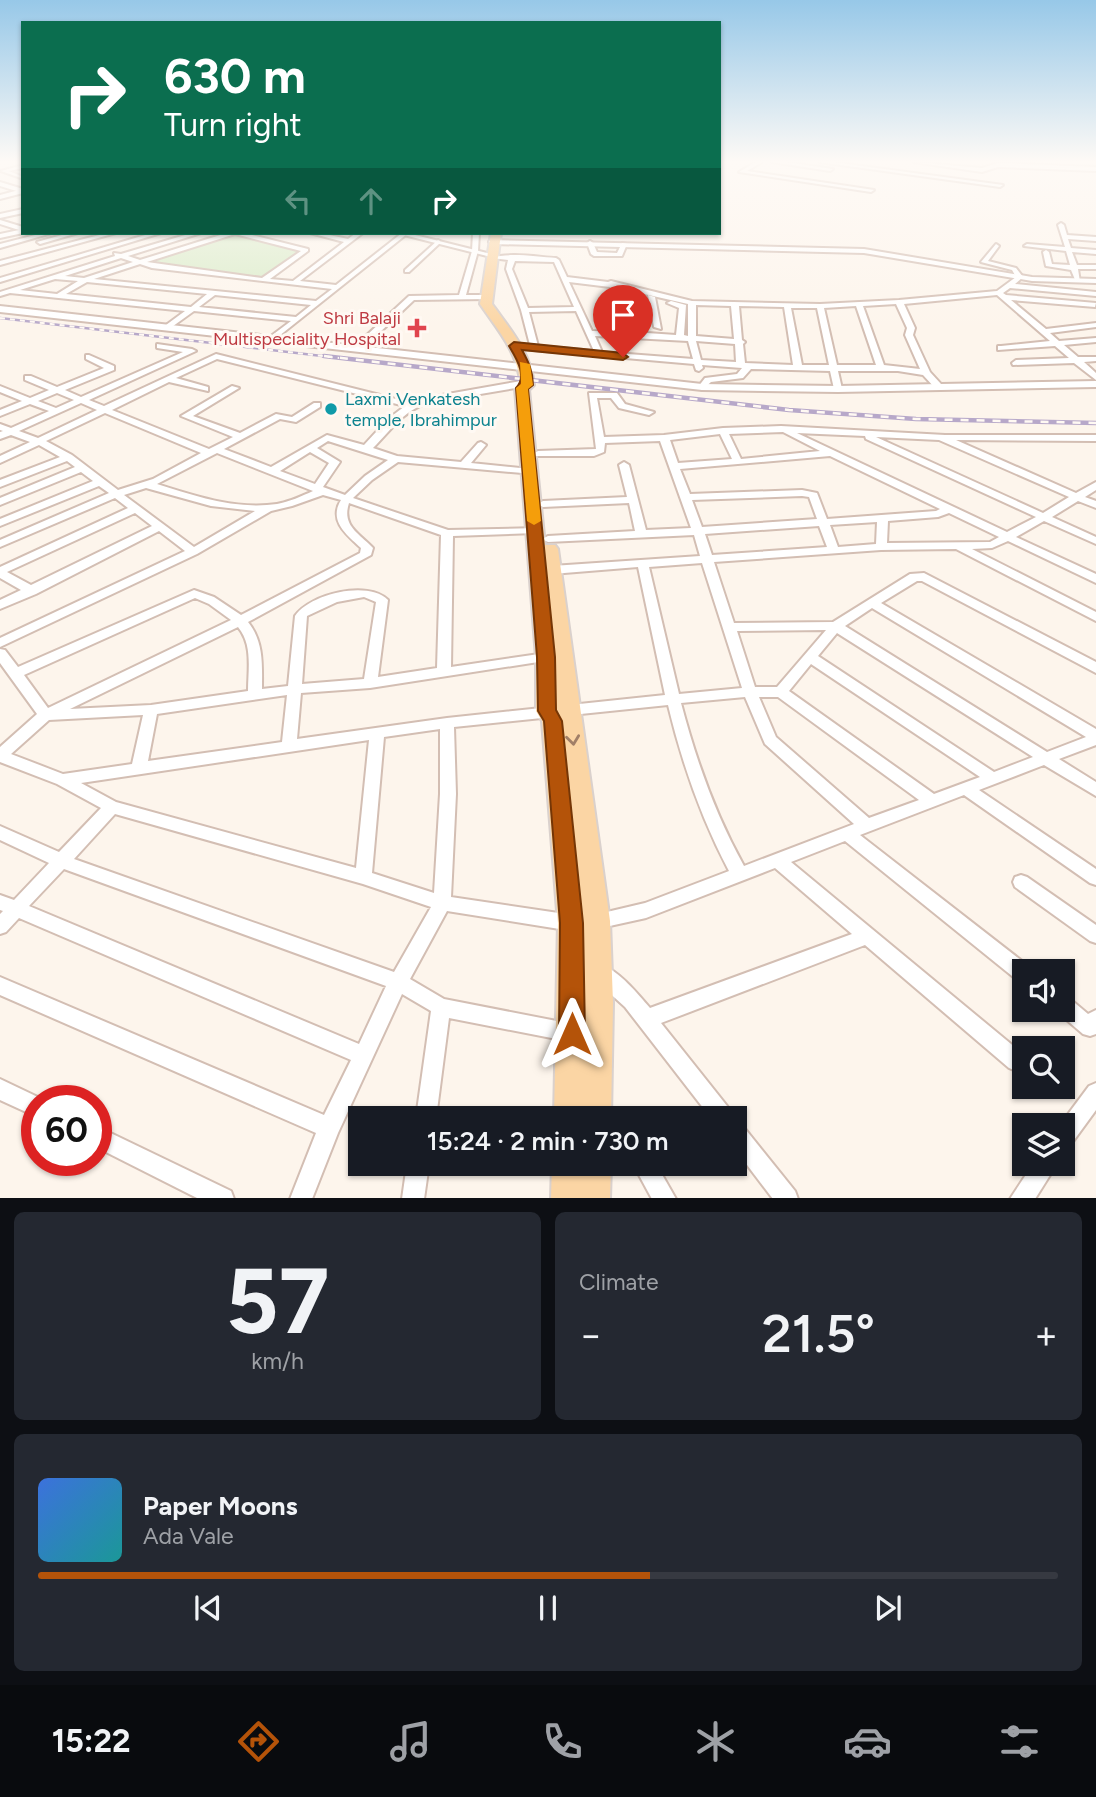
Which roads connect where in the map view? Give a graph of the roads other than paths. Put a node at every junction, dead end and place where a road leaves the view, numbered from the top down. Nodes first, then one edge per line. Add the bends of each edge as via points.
1 (0, 222) edge
2 (21, 222) edge
3 (10, 225) junction
4 (1060, 225) dead end
5 (21, 229) edge
6 (21, 231) edge
7 (42, 235) edge
8 (68, 235) edge
9 (106, 235) edge
10 (119, 235) edge
11 (151, 235) edge
12 (191, 235) edge
13 (229, 235) edge
14 (243, 235) edge
15 (321, 235) edge
16 (356, 235) edge
17 (399, 235) edge
18 (409, 235) edge
19 (477, 235) edge
20 (0, 236) edge
21 (1096, 239) edge
22 (133, 240) junction
23 (17, 242) junction
24 (347, 242) junction
25 (438, 242) junction
26 (496, 243) edge
27 (590, 243) junction
28 (1065, 243) junction
29 (624, 244) junction
30 (30, 245) junction
31 (996, 246) dead end
32 (1027, 246) dead end
33 (1096, 246) edge
34 (0, 248) edge
35 (102, 250) junction
36 (306, 250) junction
37 (315, 250) dead end
38 (46, 251) junction
39 (325, 251) dead end
40 (475, 251) junction
41 (334, 252) junction
42 (1046, 252) dead end
43 (1096, 252) edge
44 (121, 256) junction
45 (21, 257) junction
46 (512, 258) junction
47 (139, 263) junction
48 (0, 264) edge
49 (1072, 267) junction
50 (1096, 267) edge
51 (407, 271) dead end
52 (22, 274) junction
53 (57, 276) junction
54 (1020, 277) junction
55 (89, 278) junction
56 (565, 279) junction
57 (0, 280) edge
58 (263, 280) junction
59 (1054, 280) junction
60 (1078, 281) junction
61 (1096, 281) edge
62 (294, 283) junction
63 (611, 283) junction
64 (1009, 286) junction
65 (629, 287) junction
66 (337, 288) junction
67 (214, 292) junction
68 (1058, 292) junction
69 (4, 293) edge
70 (1096, 294) edge
71 (1001, 295) junction
72 (58, 296) junction
73 (462, 297) junction
74 (485, 297) junction
75 (651, 297) junction
76 (1063, 302) junction
77 (318, 303) junction
78 (692, 303) junction
79 (899, 303) junction
80 (735, 305) junction
81 (859, 305) junction
82 (1095, 305) edge
83 (787, 306) junction
84 (820, 306) junction
85 (0, 309) edge
86 (578, 309) junction
87 (191, 310) junction
88 (525, 310) junction
89 (655, 312) junction
90 (684, 312) junction
91 (1066, 312) dead end
92 (295, 319) junction
93 (1096, 325) edge
94 (169, 327) junction
95 (657, 327) dead end
96 (1043, 332) junction
97 (589, 333) junction
98 (645, 335) junction
99 (274, 338) junction
100 (680, 339) junction
101 (692, 340) junction
102 (1096, 340) edge
103 (741, 342) junction
104 (1059, 344) junction
105 (160, 346) dead end
106 (514, 346) junction
107 (535, 348) junction
108 (1001, 348) dead end
109 (357, 349) junction
110 (599, 354) junction
111 (89, 357) dead end
112 (1096, 359) edge
113 (1077, 361) junction
114 (696, 363) junction
115 (1016, 363) dead end
116 (745, 366) junction
117 (798, 368) junction
118 (834, 368) junction
119 (881, 368) junction
120 (926, 373) junction
121 (1096, 377) edge
122 (28, 378) dead end
123 (526, 378) junction
124 (169, 379) junction
125 (704, 384) junction
126 (1096, 384) edge
127 (938, 386) junction
128 (0, 388) edge
129 (235, 388) dead end
130 (205, 389) dead end
131 (838, 389) junction
132 (58, 390) junction
133 (29, 401) junction
134 (81, 401) junction
135 (317, 405) dead end
136 (411, 405) junction
137 (108, 409) junction
138 (57, 411) junction
139 (0, 412) edge
140 (649, 412) dead end
141 (0, 427) edge
142 (781, 429) junction
143 (723, 431) junction
144 (12, 432) junction
145 (864, 434) junction
146 (0, 436) edge
147 (239, 436) junction
148 (941, 437) junction
149 (664, 438) junction
150 (1096, 438) edge
151 (599, 440) junction
152 (40, 442) junction
153 (481, 445) dead end
154 (310, 448) junction
155 (366, 449) junction
156 (212, 451) junction
157 (831, 453) junction
158 (68, 457) junction
159 (396, 459) junction
160 (0, 460) edge
161 (738, 462) junction
162 (534, 463) junction
163 (464, 465) junction
164 (624, 465) dead end
165 (676, 466) junction
166 (82, 468) junction
167 (272, 471) junction
168 (99, 482) junction
169 (0, 484) edge
170 (148, 485) junction
171 (1096, 485) edge
172 (320, 490) junction
173 (115, 494) junction
174 (686, 497) junction
175 (1077, 497) junction
176 (344, 498) junction
177 (633, 500) junction
178 (0, 502) edge
179 (543, 504) junction
180 (1096, 505) edge
181 (268, 508) junction
182 (134, 509) junction
183 (949, 509) junction
184 (883, 517) junction
185 (1044, 517) junction
186 (824, 521) junction
187 (0, 523) edge
188 (159, 527) junction
189 (698, 531) junction
190 (447, 533) junction
191 (642, 534) junction
192 (541, 535) junction
193 (1008, 537) junction
194 (1096, 541) edge
195 (0, 544) edge
196 (956, 546) junction
197 (881, 547) junction
198 (834, 550) junction
199 (194, 552) junction
200 (707, 559) junction
201 (643, 564) junction
202 (552, 570) junction
203 (0, 572) edge
204 (1096, 579) edge
205 (32, 591) junction
206 (872, 603) junction
207 (0, 605) edge
208 (1096, 617) edge
209 (242, 620) junction
210 (836, 626) junction
211 (729, 627) junction
212 (0, 643) edge
213 (0, 653) edge
214 (546, 657) junction
215 (811, 658) junction
216 (1096, 668) edge
217 (444, 673) junction
218 (14, 674) junction
219 (370, 683) junction
220 (296, 688) junction
221 (750, 692) junction
222 (781, 692) junction
223 (255, 696) junction
224 (674, 700) junction
225 (151, 710) junction
226 (558, 710) junction
227 (45, 715) junction
228 (447, 723) junction
229 (377, 733) junction
230 (1096, 738) edge
231 (289, 747) junction
232 (0, 756) edge
233 (1046, 757) junction
234 (139, 768) junction
235 (991, 777) junction
236 (62, 780) junction
237 (965, 788) junction
238 (1096, 790) edge
239 (932, 801) junction
240 (112, 807) junction
241 (867, 826) junction
242 (0, 833) edge
243 (847, 834) junction
244 (61, 861) junction
245 (778, 861) junction
246 (740, 875) junction
247 (363, 877) junction
248 (1096, 878) edge
249 (1021, 882) dead end
250 (442, 902) junction
251 (9, 905) edge
252 (596, 921) junction
253 (572, 923) junction
254 (0, 926) edge
255 (1096, 934) edge
256 (868, 936) junction
257 (1012, 965) edge
258 (598, 970) junction
259 (398, 982) junction
260 (0, 986) edge
261 (440, 1007) junction
262 (1075, 1013) edge
263 (646, 1019) junction
264 (1094, 1026) edge
265 (572, 1034) junction
266 (364, 1056) junction
267 (1012, 1058) edge
268 (0, 1089) edge
269 (1096, 1093) edge
270 (21, 1099) edge
271 (428, 1106) edge
272 (570, 1106) edge
273 (598, 1106) edge
274 (715, 1106) edge
275 (1075, 1122) edge
276 (329, 1128) junction
277 (112, 1144) edge
278 (747, 1147) edge
279 (416, 1176) edge
280 (569, 1176) edge
281 (594, 1176) edge
282 (651, 1176) edge
283 (1037, 1176) edge
284 (221, 1198) edge
285 (301, 1198) edge
286 (412, 1198) edge
287 (568, 1198) edge
288 (593, 1198) edge
289 (664, 1198) edge
290 (786, 1198) edge
291 (1022, 1198) edge

1 - 3 street
2 - 3 street
3 - 5 street
4 - 28 street
6 - 20 street
7 - 23 street
8 - 30 street
9 - 38 street
10 - 22 street
11 - 22 street
12 - 44 street
13 - 47 street
14 - 36 street
15 - 24 street
16 - 24 street
17 - 66 street
18 - 25 street
19 - 40 street
21 - 28 street
22 - 35 street
23 - 30 street
23 - 34 street
24 - 41 street
25 - 40 street
25 - 51 street
26 - 27 street
26 - 40 street
26 - 46 street
26 - 74 main road
27 - 29 street
27 - 29 street via 594,254 614,257 620,255
28 - 32 street
28 - 33 street
28 - 43 street
28 - 49 street
29 - 54 street via 863,251
30 - 38 street
31 - 54 street via 984,262 1014,269
34 - 45 street
35 - 44 street
35 - 52 street
36 - 37 street
36 - 58 street
38 - 45 street
39 - 41 street
40 - 73 street
41 - 62 street
42 - 49 street via 1048,265
44 - 47 street
44 - 53 street
45 - 48 street
46 - 56 street via 556,260
46 - 88 street via 509,269
47 - 55 street
47 - 58 street
48 - 52 street
49 - 50 street
49 - 60 street
52 - 57 street
53 - 55 street
53 - 69 street
54 - 59 street
54 - 64 street
55 - 67 street
55 - 72 street
56 - 63 street
56 - 86 street
58 - 62 street
59 - 60 street
59 - 68 street
60 - 61 street
62 - 66 street
63 - 65 street
63 - 98 street
64 - 68 street
64 - 71 street
65 - 75 street
65 - 78 street
66 - 77 street
67 - 77 street
67 - 87 street
68 - 70 street
68 - 76 street
69 - 72 street
71 - 76 street
71 - 79 street
71 - 96 street
72 - 87 street
73 - 74 street
73 - 109 street via 412,298
74 - 106 main road
75 - 89 street
75 - 90 street via 682,306
76 - 82 street
76 - 91 street
77 - 92 street
78 - 80 street
78 - 101 street
79 - 81 street
79 - 120 street
80 - 83 street
80 - 103 street
81 - 84 street
81 - 119 street
83 - 84 street
83 - 117 street
84 - 118 street
85 - 94 street
86 - 88 street
86 - 97 street
87 - 92 street
87 - 94 street
88 - 107 street
89 - 90 street
89 - 95 street
90 - 100 street
92 - 99 street
93 - 96 street
94 - 99 street
96 - 104 street
97 - 98 street
97 - 110 street
98 - 100 street
99 - 109 street
100 - 101 street
101 - 103 street
101 - 114 street
102 - 104 street
103 - 116 street
104 - 108 street
104 - 113 street
105 - 134 street via 192,351
106 - 107 street
106 - 123 main road
107 - 110 street
109 - 123 street
110 - 114 street
111 - 132 street via 111,368
112 - 113 street
113 - 115 street
113 - 121 street
114 - 116 street
114 - 125 street
116 - 117 street
116 - 125 street via 740,376
117 - 118 street
118 - 119 street
118 - 131 street
119 - 120 street
120 - 127 street
122 - 132 street
123 - 125 street
123 - 136 street
123 - 162 main road via 522,388
124 - 130 street
124 - 136 street via 218,356
124 - 137 street
125 - 131 street
126 - 127 street
127 - 131 street
128 - 133 street
129 - 147 street via 186,416
132 - 133 street
132 - 134 street
133 - 138 street
133 - 139 street
134 - 137 street
134 - 138 street
135 - 147 street via 293,420 279,416
136 - 155 street via 389,421
137 - 152 street
137 - 156 street
138 - 144 street
140 - 151 street via 622,406 614,395 592,395
141 - 144 street
142 - 143 street
142 - 145 street
142 - 157 street
143 - 149 street
143 - 161 street
144 - 146 street
144 - 152 street
145 - 148 street
145 - 185 street
147 - 156 street
148 - 150 street
148 - 175 street
149 - 151 street
149 - 165 street
151 - 162 street via 599,453
152 - 158 street
152 - 160 street
153 - 163 street
154 - 155 street via 333,438
154 - 167 street
154 - 172 street via 335,462
155 - 159 street
156 - 167 street
156 - 170 street
157 - 161 street
157 - 183 street
158 - 166 street
158 - 169 street
159 - 163 street
159 - 176 street
161 - 165 street
162 - 163 street
162 - 179 main road
162 - 192 main road
164 - 177 street
165 - 174 street
166 - 168 street
166 - 178 street
167 - 172 street
168 - 173 street
168 - 187 street
170 - 173 street
170 - 181 street via 208,501
171 - 175 street
172 - 176 street
172 - 181 street
173 - 182 street
173 - 195 street
174 - 186 street via 807,493 813,495
174 - 189 street
175 - 180 street
175 - 185 street
176 - 190 street
176 - 209 street via 342,523 367,548 365,555
177 - 179 street
177 - 191 street
179 - 192 main road
181 - 199 street
182 - 188 street
182 - 203 street
183 - 184 street via 938,514
183 - 193 street
184 - 186 street
184 - 197 street
185 - 193 street
185 - 194 street
186 - 189 street
186 - 198 street
188 - 199 street
188 - 205 street
189 - 191 street
189 - 200 street
190 - 192 street
190 - 217 street
191 - 192 street
192 - 202 main road
192 - 214 main road
193 - 196 street via 992,545
193 - 204 street
196 - 197 street
196 - 208 street
197 - 198 street
198 - 200 street
199 - 212 street
200 - 201 street
200 - 211 street
201 - 202 street
201 - 224 street
202 - 226 main road
203 - 205 street
205 - 207 street
206 - 210 street
206 - 216 street via 914,577 924,577
206 - 230 street
209 - 218 street via 194,594
209 - 223 street via 253,636
209 - 227 street
210 - 211 street
210 - 215 street
210 - 233 street
211 - 221 street
213 - 218 street
214 - 217 street
214 - 226 main road
215 - 222 street
215 - 235 street
217 - 219 street
218 - 227 street
219 - 220 street
219 - 220 street via 382,600 367,594 333,599 302,614
220 - 223 street
220 - 231 street
221 - 222 street
221 - 224 street
221 - 241 street via 770,740
222 - 239 street
223 - 225 street
224 - 226 street
224 - 246 street via 694,771 724,849
225 - 227 street
225 - 234 street
226 - 228 street
226 -> 252 main road
226 - 253 main road via 553,721
227 - 232 street
228 - 229 street
228 - 250 street
229 - 231 street
229 - 247 street
230 - 233 street
231 - 234 street
232 - 236 street
233 - 235 street
233 - 238 street
234 - 236 street
235 - 237 street
236 - 240 street
237 - 239 street
237 - 248 street
239 - 241 street
240 - 244 street
240 - 247 street
241 - 243 street
242 - 244 street
243 - 245 street
243 - 257 street
244 - 251 street
244 - 259 street
245 - 246 street
245 - 256 street
246 - 252 street via 646,909
247 - 250 street
249 - 255 street
250 - 253 street
250 - 259 street
251 - 254 street
251 - 266 street
252 - 258 main road
253 - 265 main road
256 - 263 street
256 - 267 street
258 - 263 street
258 - 273 main road
259 - 261 street
259 - 266 street
260 - 276 street
261 - 265 street
261 - 271 street
262 - 264 street
263 - 274 street
265 - 272 main road
266 - 276 street
268 - 270 street
269 - 275 street
276 - 285 street
277 - 284 street
278 - 290 street
279 - 286 street
280 - 287 main road
281 - 288 main road
282 - 289 street
283 - 291 street

